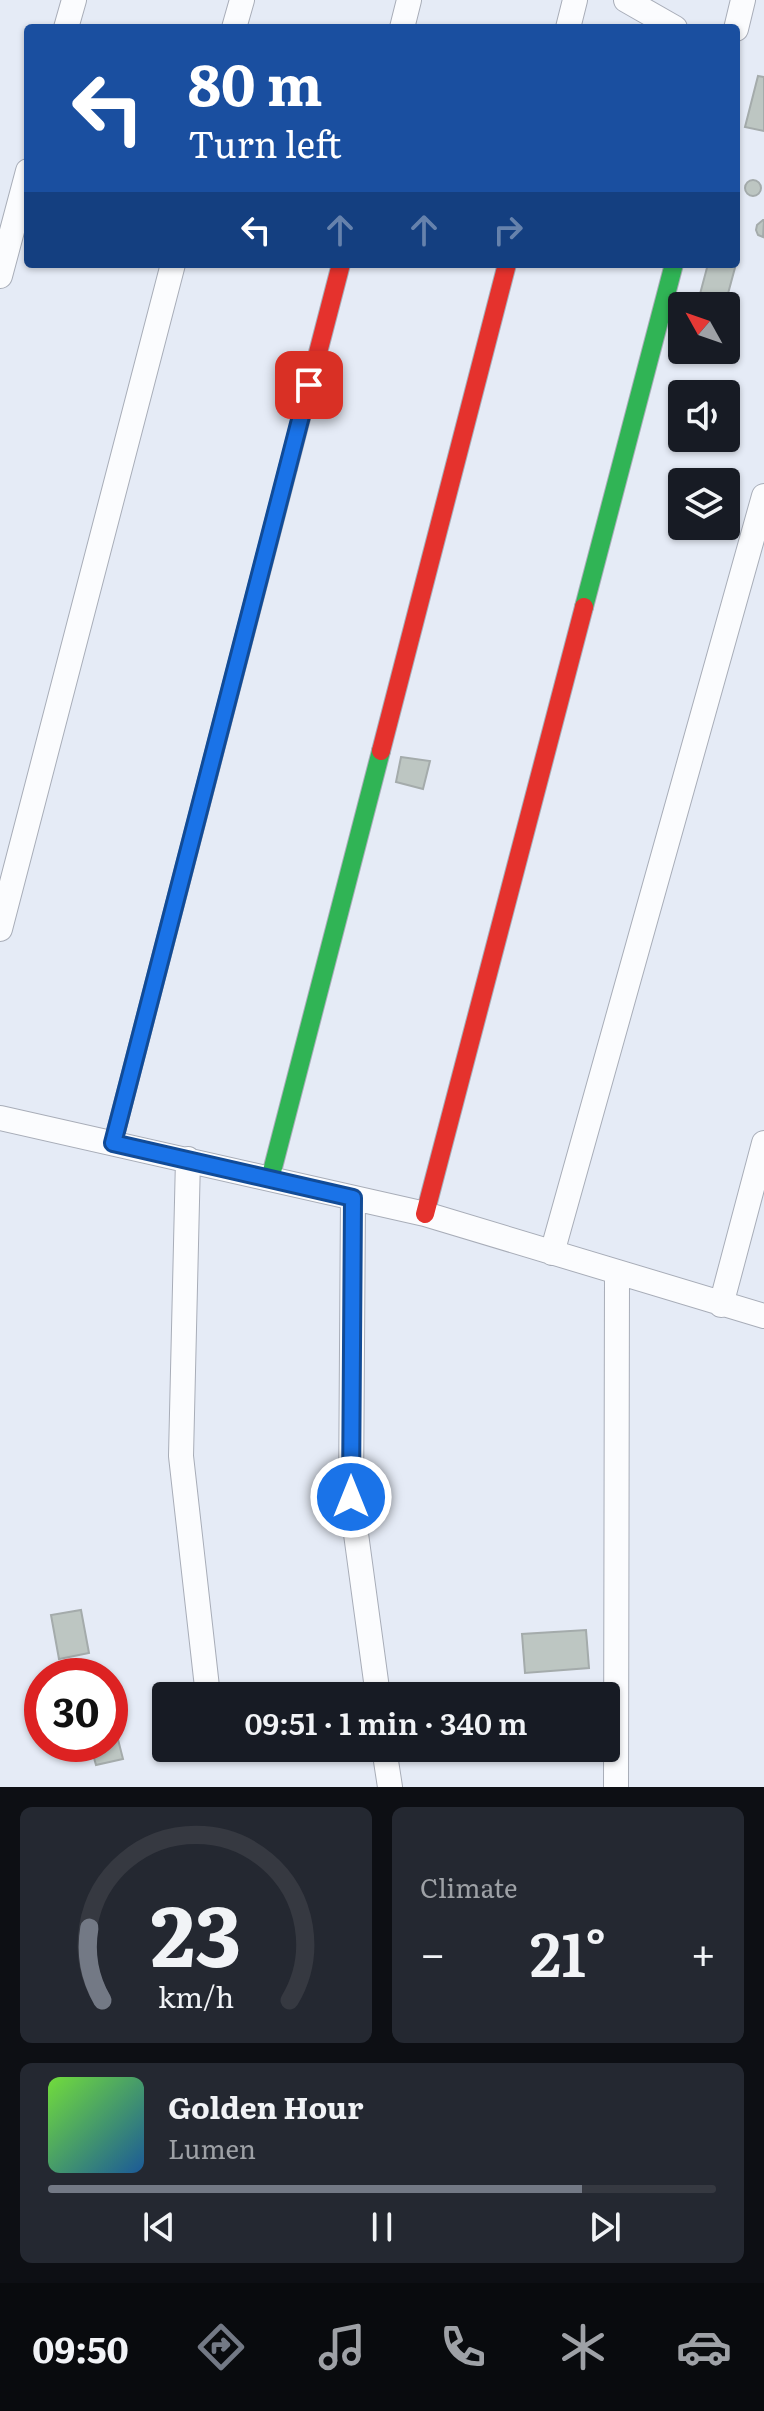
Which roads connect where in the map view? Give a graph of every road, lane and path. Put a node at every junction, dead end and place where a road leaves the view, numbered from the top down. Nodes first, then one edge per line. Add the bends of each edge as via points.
1 (74, 0) edge
2 (242, 0) edge
3 (409, 0) edge
4 (575, 0) edge
5 (626, 0) edge
6 (743, 0) edge
7 (67, 24) edge
8 (235, 24) edge
9 (403, 24) edge
10 (569, 24) edge
11 (668, 24) edge
12 (737, 24) edge
13 (24, 186) edge
14 (172, 268) edge
15 (340, 268) edge
16 (506, 268) edge
17 (673, 268) edge
18 (0, 276) edge
19 (764, 496) edge
20 (0, 929) edge
21 (0, 1118) edge
22 (113, 1143) junction
23 (764, 1143) edge
24 (188, 1159) junction
25 (270, 1179) junction
26 (353, 1198) junction
27 (425, 1214) junction
28 (552, 1253) junction
29 (617, 1273) junction
30 (721, 1305) junction
31 (764, 1316) edge
32 (206, 1682) edge
33 (376, 1682) edge
34 (386, 1762) edge
35 (390, 1787) edge
36 (616, 1787) edge

1 - 7 street
2 - 8 street
3 - 9 street
4 - 10 street
5 - 11 street
6 - 12 street
13 - 18 street
14 - 20 street
15 - 22 street
16 - 25 street
17 - 27 street
19 - 28 street
21 - 22 street
22 - 24 street
23 - 30 street
24 - 25 street
24 - 32 street via 181,1456
25 - 26 street
26 - 27 street
26 - 33 street via 351,1497
27 - 28 street
28 - 29 street
29 - 30 street
29 - 36 street
30 - 31 street
34 - 35 street

